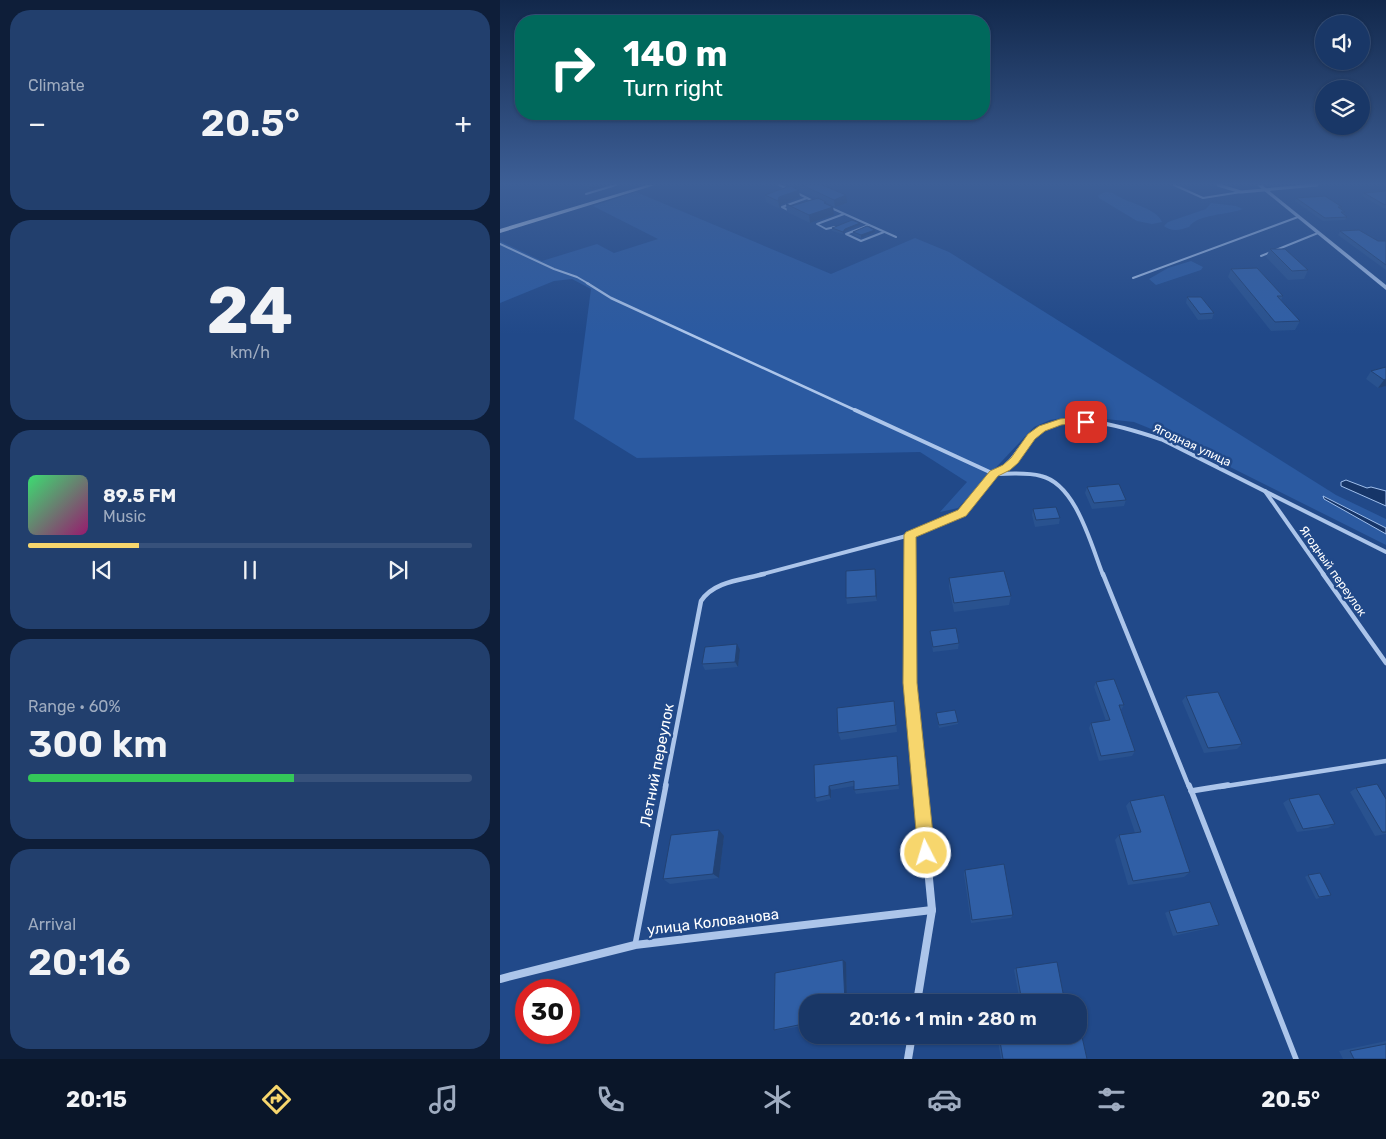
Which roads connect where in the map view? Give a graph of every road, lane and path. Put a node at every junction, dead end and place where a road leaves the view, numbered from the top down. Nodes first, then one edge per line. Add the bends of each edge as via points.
1 (847, 234) edge
2 (878, 234) edge
3 (890, 234) edge
4 (1251, 234) edge
5 (1317, 234) edge
6 (1318, 234) edge
7 (896, 237) dead end
8 (500, 244) edge
9 (1260, 256) dead end
10 (1133, 278) dead end
11 (1386, 288) edge
12 (994, 474) junction
13 (1265, 490) junction
14 (910, 535) junction
15 (1386, 552) edge
16 (1386, 663) edge
17 (1386, 761) edge
18 (1191, 792) junction
19 (932, 910) junction
20 (635, 945) junction
21 (500, 979) edge
22 (918, 994) edge
23 (910, 1044) edge
24 (908, 1059) edge
25 (1296, 1059) edge

1 - 2 lane via 861,241
3 - 7 lane
4 - 10 lane
5 - 9 lane
6 - 11 street
8 - 12 lane via 554,270 577,276 612,298
12 - 13 lane, Ягодная улица via 1006,468 1031,436 1042,428 1076,420 1164,440
12 - 14 lane via 962,513
12 - 18 lane via 1042,476 1058,483 1066,492 1079,515
13 - 15 lane, Ягодная улица
13 - 16 lane, Ягодный переулок
14 - 19 street via 910,683
14 - 20 lane, Летний переулок via 718,586 707,592 701,601
17 - 18 lane
18 - 25 lane
19 - 20 street, улица Колованова
19 - 22 street
20 - 21 street, улица Колованова
23 - 24 street

